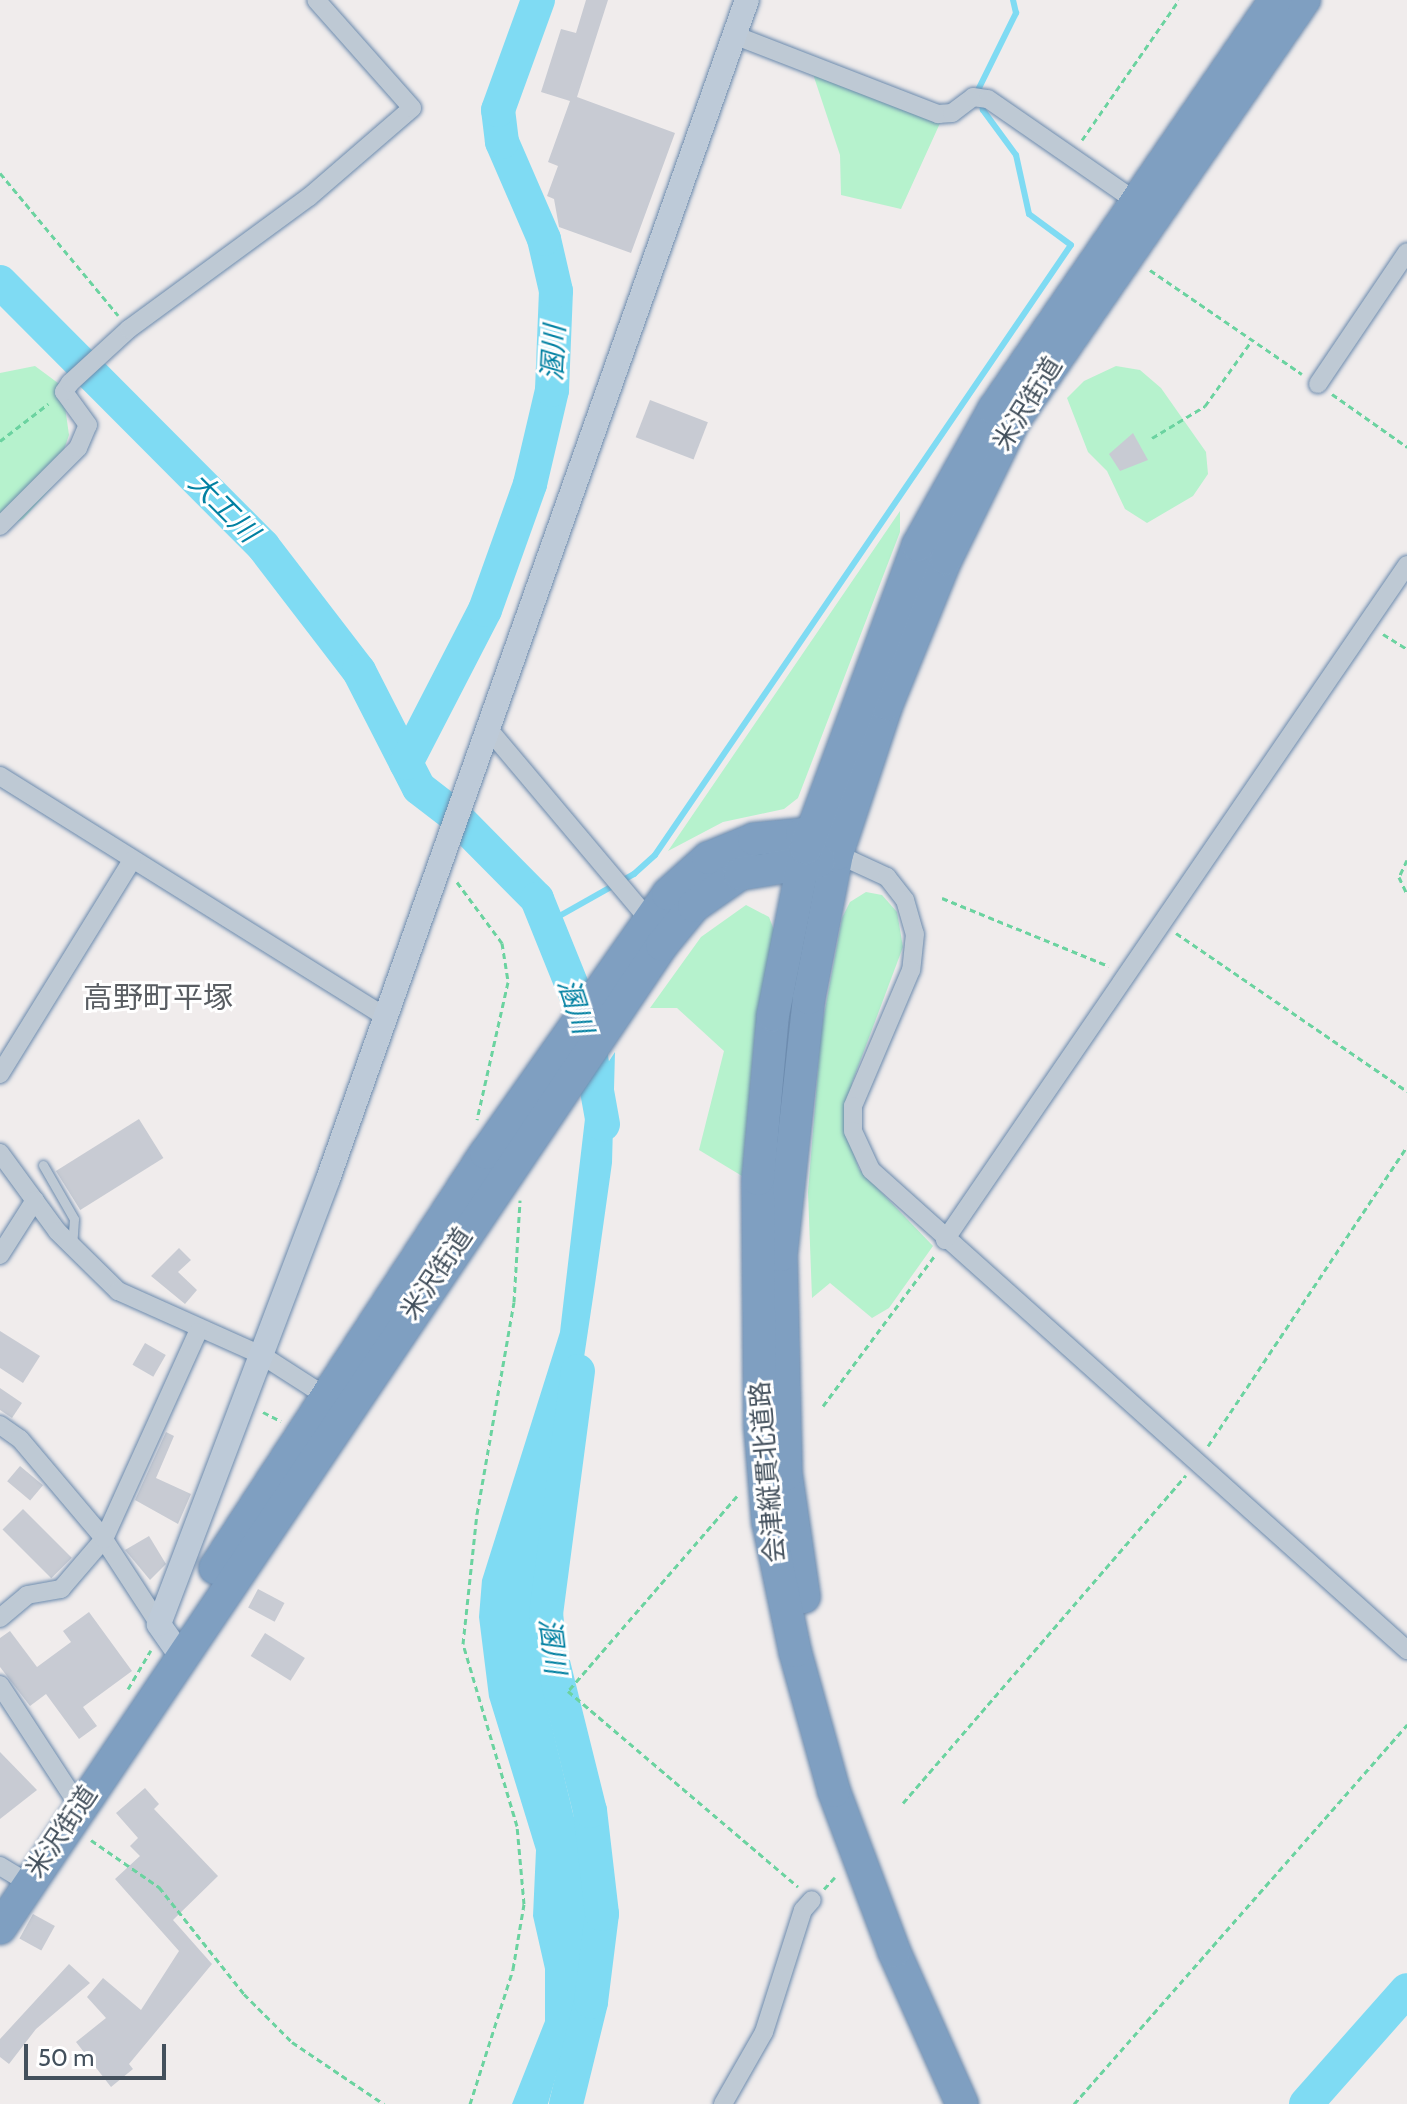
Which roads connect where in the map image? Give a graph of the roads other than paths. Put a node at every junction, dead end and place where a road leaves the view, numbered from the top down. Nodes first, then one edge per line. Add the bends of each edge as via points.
1 (316, 0) edge
2 (747, 0) edge
3 (1275, 0) edge
4 (1304, 0) edge
5 (734, 35) junction
6 (1148, 209) junction
7 (1407, 252) edge
8 (1318, 384) road end
9 (0, 526) edge
10 (1407, 565) edge
11 (490, 731) junction
12 (0, 776) edge
13 (810, 836) junction
14 (837, 854) junction
15 (132, 860) junction
16 (802, 868) junction
17 (652, 931) junction
18 (386, 1017) junction
19 (0, 1074) edge
20 (552, 1082) junction
21 (0, 1153) edge
22 (43, 1165) dead end
23 (35, 1200) junction
24 (945, 1240) junction
25 (72, 1248) junction
26 (0, 1255) edge
27 (198, 1332) junction
28 (263, 1356) junction
29 (334, 1401) junction
30 (0, 1425) edge
31 (104, 1539) junction
32 (0, 1618) edge
33 (169, 1638) junction
34 (1407, 1650) edge
35 (1, 1689) edge
36 (73, 1816) junction
37 (14, 1874) edge
38 (812, 1900) road end
39 (0, 1928) edge
40 (723, 2104) edge
41 (962, 2104) edge
42 (978, 2104) edge

1 - 9 street via 412,108 309,197 129,329 67,388 88,425 78,448
2 - 5 street
3 - 6 highway, 米沢街道
4 - 6 highway, 米沢街道
5 - 6 street via 938,114 952,113 973,97 988,99
5 - 11 street
6 - 13 highway, 米沢街道 via 994,409 918,545 839,743
6 - 14 highway, 米沢街道 via 1130,255 1013,422 979,488 887,704
7 - 8 street
10 - 24 street
11 - 17 street
11 - 18 street
12 - 15 street
13 - 14 highway
13 - 16 highway, 会津縦貫北道路
13 - 17 highway, 米沢街道 via 764,837 708,858 668,894
14 - 16 highway, 米沢街道
14 - 24 street via 887,877 905,900 915,934 911,970 859,1085 853,1131 878,1178
14 - 42 highway, 会津縦貫北道路 via 783,1216 781,1378 791,1520 813,1646 849,1786 880,1879
15 - 18 street
15 - 19 street
16 - 17 highway, 米沢街道 via 775,865 740,874
16 - 41 highway, 会津縦貫北道路 via 759,1142 760,1409 768,1522 795,1651 834,1791 894,1951
17 - 20 highway, 米沢街道
18 - 28 street
20 - 29 highway, 米沢街道
20 - 29 highway, 米沢街道 via 508,1169
21 - 23 street
22 - 25 lane via 74,1219
23 - 25 street
23 - 26 street
24 - 34 street
25 - 27 street via 118,1291
27 - 28 street
27 - 31 street
28 - 29 street
28 - 33 street
29 - 33 highway, 米沢街道
30 - 31 street via 20,1439
31 - 32 street via 61,1589 27,1595
31 - 33 street
33 - 36 highway, 米沢街道 via 99,1777
35 - 36 street
36 - 37 highway, 米沢街道
37 - 39 highway, 米沢街道
38 - 40 street via 803,1910 764,2032

